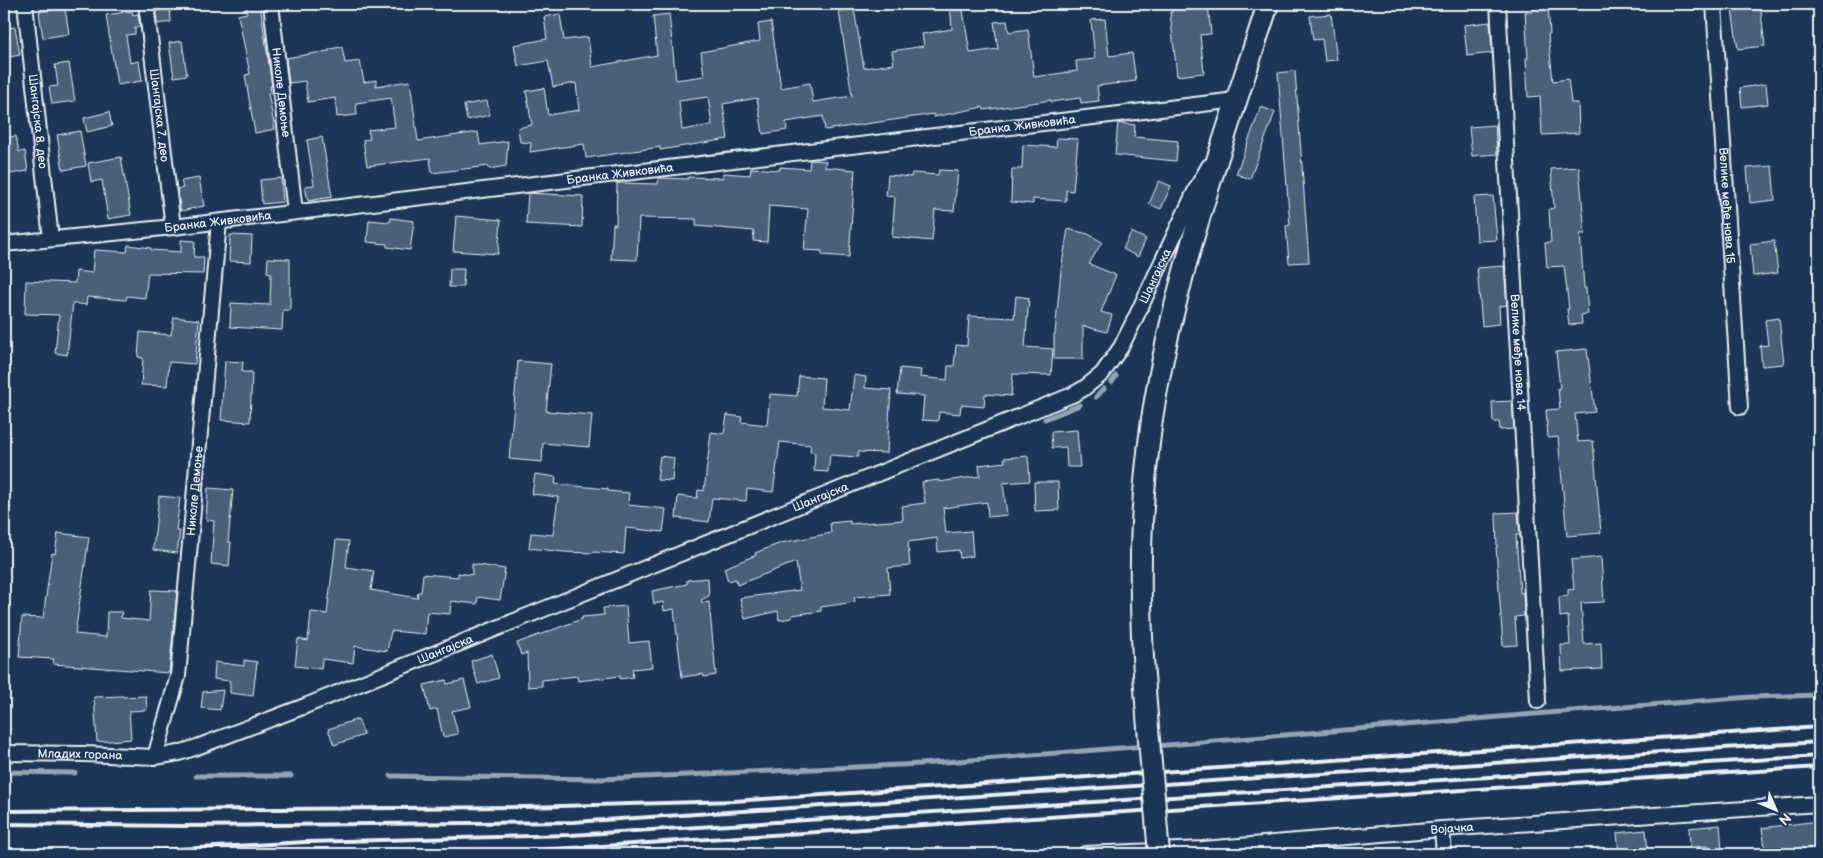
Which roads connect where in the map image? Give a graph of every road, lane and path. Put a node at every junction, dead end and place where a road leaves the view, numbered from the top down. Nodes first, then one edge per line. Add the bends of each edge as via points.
1 (25, 4) edge
2 (146, 4) edge
3 (271, 4) edge
4 (1268, 4) edge
5 (1498, 4) edge
6 (1714, 4) edge
7 (1236, 100) junction
8 (1222, 146) junction
9 (295, 212) junction
10 (219, 222) junction
11 (174, 227) junction
12 (51, 239) junction
13 (4, 244) edge
14 (1740, 407) dead end
15 (1538, 701) dead end
16 (4, 753) edge
17 (156, 758) junction
18 (1819, 804) edge
19 (1442, 829) junction
20 (1085, 854) edge
21 (1159, 854) edge
22 (1444, 854) edge

1 - 12 street, Шангајска 8. део
2 - 11 street, Шангајска 7. део
3 - 9 street, Николе Демоње
4 - 7 main road, Шангајска
5 - 15 street, Велике међе нова 14
6 - 14 street, Велике међе нова 15
7 - 8 main road, Шангајска
7 - 9 street, Бранка Живковића
8 - 17 street, Шангајска via 1197,187 1121,347 1102,374 1083,389 305,706 197,747
8 - 21 main road, bridge via 1165,341 1146,468 1140,559
9 - 10 street, Бранка Живковића
10 - 11 street, Бранка Живковића
10 - 17 street, Николе Демоње via 178,676
11 - 12 street, Бранка Живковића
12 - 13 street, Бранка Живковића
16 - 17 street, Младих горана
18 - 19 street, Војачка
19 - 20 street, Војачка via 1203,849
19 - 22 street

